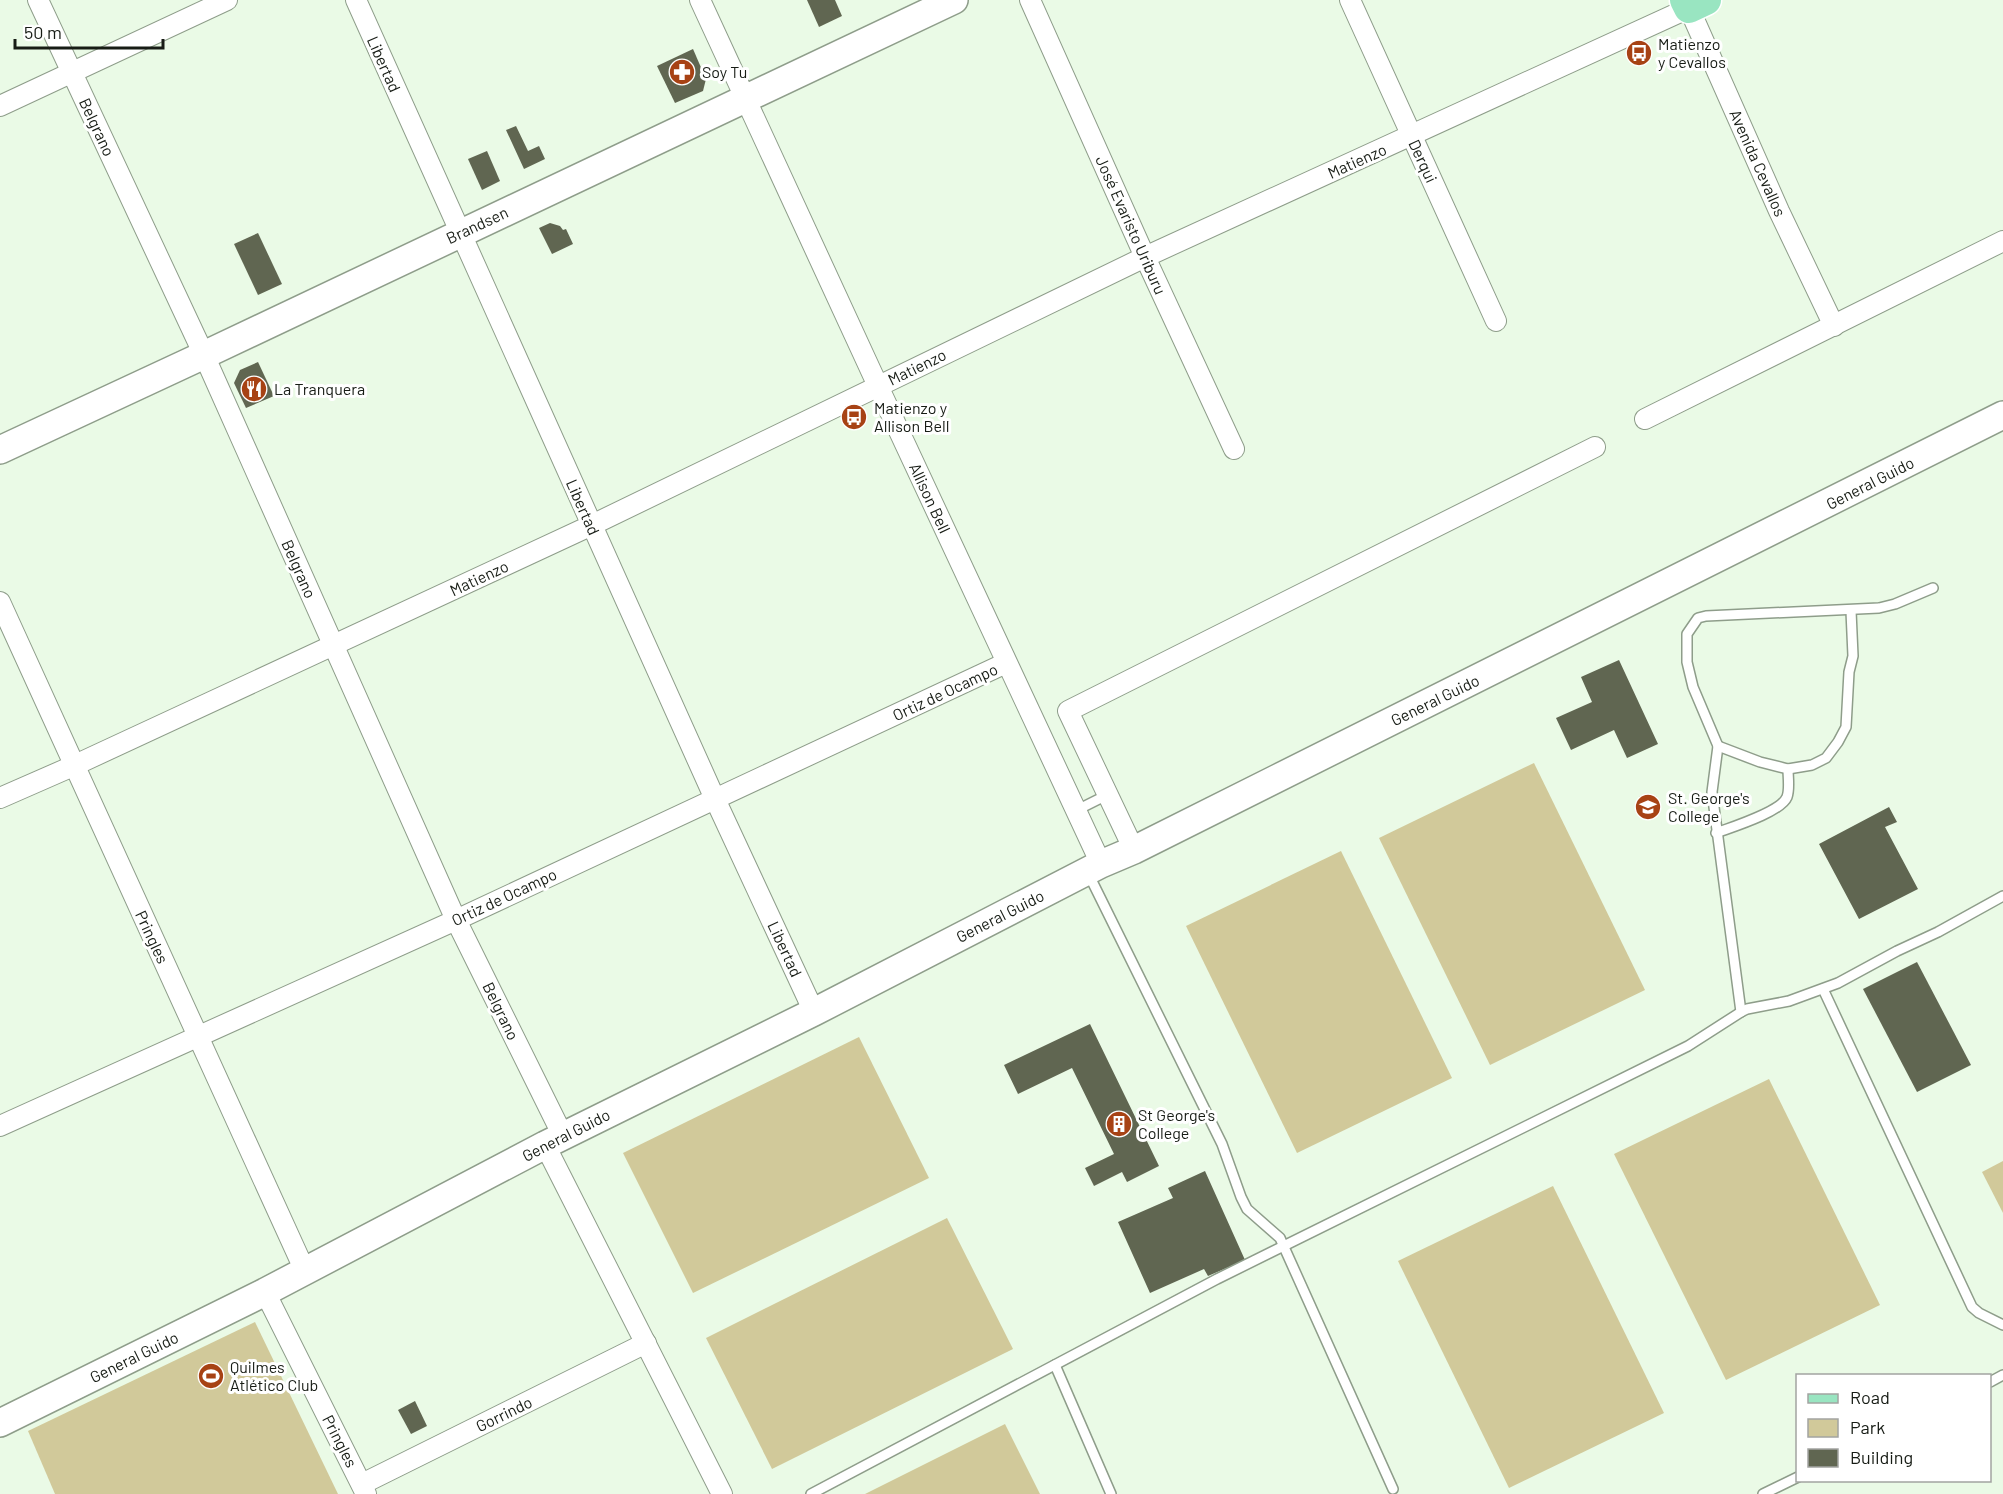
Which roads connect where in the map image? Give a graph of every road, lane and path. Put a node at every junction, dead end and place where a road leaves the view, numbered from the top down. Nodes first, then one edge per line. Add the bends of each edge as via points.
1 (38, 0) edge
2 (227, 0) edge
3 (356, 0) edge
4 (700, 0) edge
5 (954, 0) edge
6 (1030, 0) edge
7 (1350, 0) edge
8 (1693, 3) edge
9 (71, 72) junction
10 (746, 100) junction
11 (0, 106) edge
12 (1412, 136) junction
13 (459, 233) junction
14 (2003, 241) edge
15 (1145, 257) junction
16 (1496, 321) dead end
17 (1834, 326) junction
18 (204, 356) junction
19 (878, 386) junction
20 (2003, 415) edge
21 (1644, 419) dead end
22 (1595, 447) dead end
23 (1234, 449) dead end
24 (0, 450) edge
25 (592, 525) junction
26 (1933, 588) dead end
27 (0, 602) edge
28 (1851, 611) junction
29 (333, 646) junction
30 (1006, 663) junction
31 (1718, 746) junction
32 (74, 766) junction
33 (1788, 769) junction
34 (1107, 795) junction
35 (0, 798) edge
36 (715, 799) junction
37 (1077, 810) junction
38 (1716, 833) junction
39 (1134, 849) junction
40 (1094, 868) junction
41 (2003, 896) edge
42 (456, 920) junction
43 (1823, 989) junction
44 (814, 1012) junction
45 (1741, 1012) junction
46 (198, 1036) junction
47 (0, 1126) edge
48 (554, 1140) junction
49 (1284, 1246) junction
50 (305, 1271) junction
51 (265, 1292) junction
52 (2003, 1325) edge
53 (646, 1343) junction
54 (1055, 1365) junction
55 (2, 1418) edge
56 (1796, 1478) edge
57 (364, 1489) edge
58 (1393, 1489) dead end
59 (722, 1494) edge
60 (811, 1494) edge
61 (1112, 1494) edge
62 (1763, 1494) edge

1 - 9 street, Belgrano
2 - 9 street
3 - 13 street, Libertad
4 - 10 street, Allison Bell
5 - 10 main road, Brandsen
6 - 15 street, José Evaristo Uriburu
7 - 12 street, Derqui
8 - 12 street, Matienzo
8 - 17 street, Avenida Cevallos via 1779,211
9 - 11 street
9 - 18 street, Belgrano
10 - 13 main road, Brandsen
10 - 19 street, Allison Bell
12 - 15 street, Matienzo
12 - 16 street, Derqui
13 - 18 main road, Brandsen
13 - 25 street, Libertad
14 - 17 street
15 - 19 street, Matienzo
15 - 23 street, José Evaristo Uriburu
17 - 21 street
18 - 24 main road, Brandsen
18 - 29 street, Belgrano
19 - 25 street, Matienzo
19 - 30 street, Allison Bell
20 - 39 main road, General Guido
22 - 34 street via 1068,711
25 - 29 street, Matienzo
25 - 36 street, Libertad
26 - 28 lane via 1895,604
27 - 32 street, Pringles
28 - 31 lane via 1698,618 1687,634 1687,662 1693,687
28 - 33 lane via 1853,656 1846,727 1826,758
29 - 32 street, Matienzo
29 - 42 street, Belgrano
30 - 36 street, Ortiz de Ocampo
30 - 37 street, Allison Bell
31 - 33 lane
31 - 38 lane via 1712,792
32 - 35 street, Matienzo
32 - 46 street, Pringles
33 - 38 lane via 1789,790 1780,806
34 - 37 lane
34 - 39 street
36 - 42 street, Ortiz de Ocampo
36 - 44 street, Libertad
37 - 40 street, Allison Bell
38 - 45 lane
39 - 40 main road, General Guido
40 - 44 main road, General Guido
40 - 49 lane via 1222,1144 1247,1209
41 - 43 lane
42 - 46 street, Ortiz de Ocampo
42 - 48 street, Belgrano
43 - 45 lane
43 - 52 lane via 1972,1307
44 - 48 main road, General Guido
45 - 49 lane via 1688,1046
46 - 47 street, Ortiz de Ocampo
46 - 50 street, Pringles
48 - 50 main road, General Guido
48 - 53 street, Belgrano
49 - 54 lane
49 - 58 lane
50 - 51 main road, General Guido
51 - 55 main road, General Guido
51 - 57 street, Pringles
53 - 57 street, Gorrindo
53 - 59 street, Belgrano
54 - 60 lane
54 - 61 lane
56 - 62 lane

